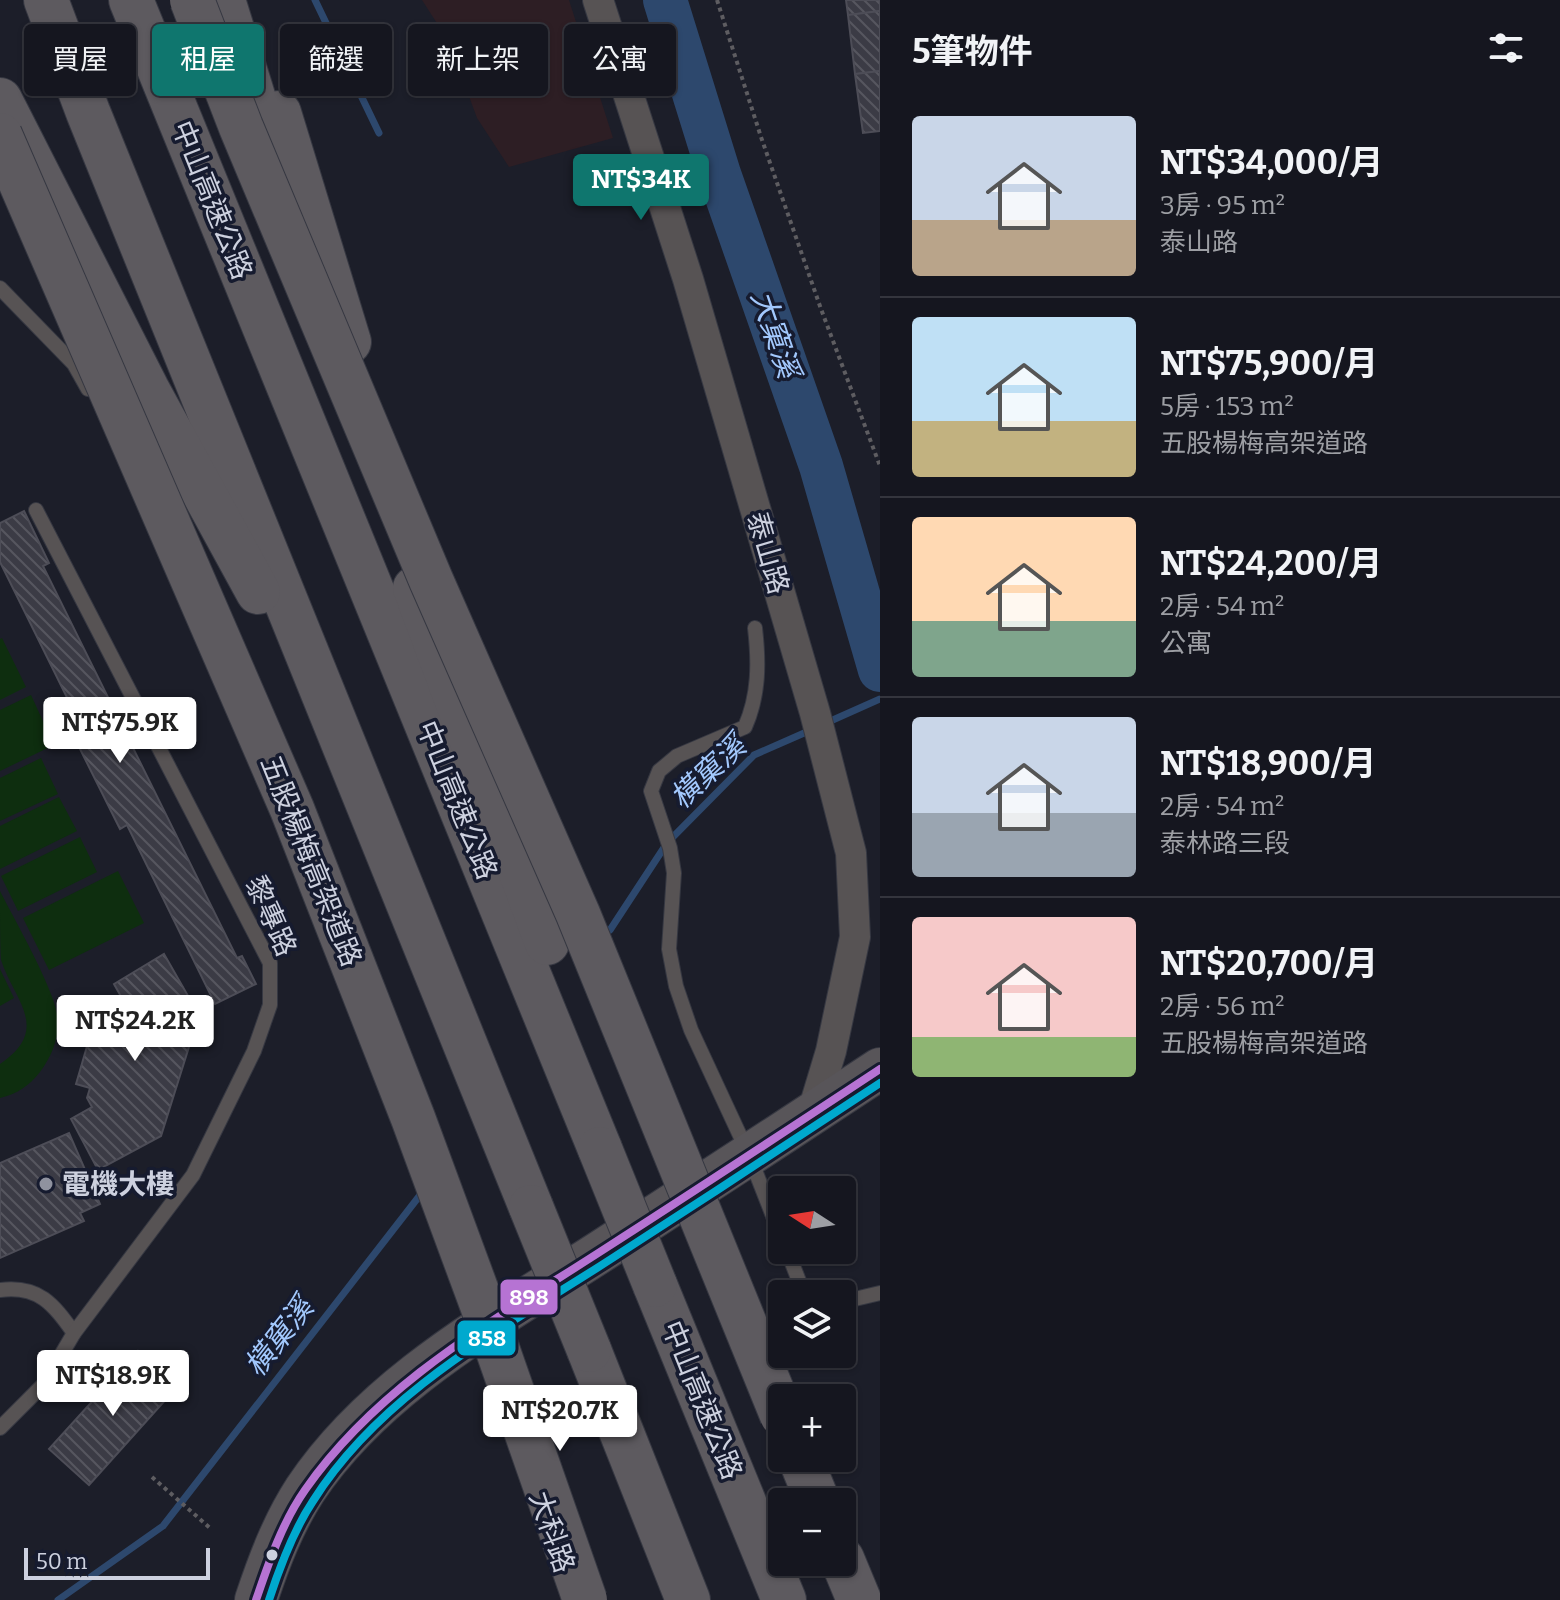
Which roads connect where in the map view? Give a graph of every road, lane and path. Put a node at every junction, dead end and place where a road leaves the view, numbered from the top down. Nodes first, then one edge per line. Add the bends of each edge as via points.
1 (46, 0) edge
2 (131, 0) edge
3 (192, 0) edge
4 (223, 0) edge
5 (246, 0) edge
6 (598, 0) edge
7 (717, 0) edge
8 (0, 100) edge
9 (0, 135) edge
10 (0, 288) edge
11 (96, 402) dead end
12 (110, 427) dead end
13 (880, 466) edge
14 (36, 510) dead end
15 (755, 628) dead end
16 (360, 780) junction
17 (533, 907) junction
18 (880, 1069) edge
19 (812, 1114) junction
20 (612, 1144) junction
21 (749, 1155) junction
22 (768, 1203) edge
23 (667, 1279) junction
24 (0, 1290) edge
25 (880, 1293) edge
26 (856, 1299) edge
27 (483, 1328) junction
28 (74, 1333) junction
29 (769, 1384) edge
30 (0, 1428) edge
31 (152, 1477) dead end
32 (768, 1489) edge
33 (643, 1490) junction
34 (210, 1528) dead end
35 (806, 1576) edge
36 (849, 1576) edge
37 (256, 1600) edge
38 (574, 1600) edge
39 (585, 1600) edge
40 (675, 1600) edge
41 (688, 1600) edge
42 (784, 1600) edge
43 (816, 1600) edge
44 (859, 1600) edge

1 - 16 highway
2 - 20 highway, 中山高速公路
3 - 29 highway, bridge via 425,565 578,914
4 - 17 highway via 361,433
5 - 17 highway via 418,571
6 - 19 street, 泰山路 via 688,279 851,853 855,937
7 - 13 path
8 - 16 highway via 147,389
9 - 39 highway, 五股楊梅高架道路, bridge via 292,809 413,1118
10 - 11 lane via 74,364
12 - 27 lane via 151,503 283,801
14 - 28 lane, 黎專路 via 270,963 270,1005 254,1051 193,1175
15 - 21 lane via 759,660 754,706 745,727 677,756 659,771 651,791 674,873 669,949 676,986
16 - 33 highway, bridge
17 - 20 highway
18 - 19 main road
19 - 21 main road
20 - 23 highway, 中山高速公路, bridge
21 - 22 lane
21 - 27 main road
23 - 32 highway
23 - 42 highway, 中山高速公路
24 - 28 lane via 37,1293 55,1306
25 - 26 lane
27 - 37 main road via 404,1385 338,1449 285,1525
27 - 38 main road, 大科路
28 - 30 lane, 黎專路 via 44,1384
31 - 34 path
33 - 40 highway
33 - 41 highway
35 - 43 highway
36 - 44 highway

